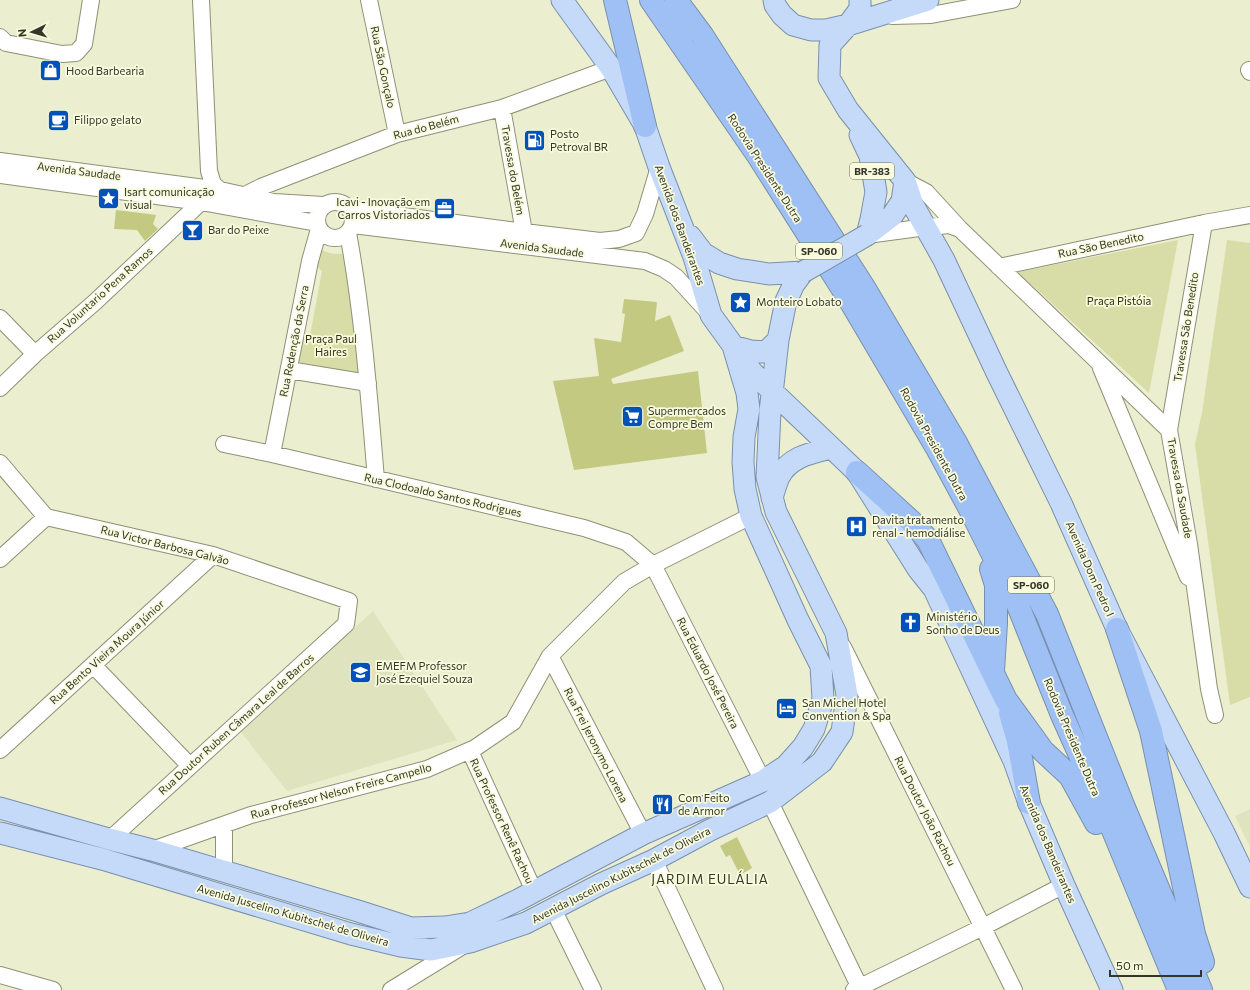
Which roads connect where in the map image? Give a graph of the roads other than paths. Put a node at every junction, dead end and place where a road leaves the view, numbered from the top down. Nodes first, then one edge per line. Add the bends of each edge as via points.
1 (91, 0) edge
2 (201, 0) edge
3 (369, 0) edge
4 (562, 0) edge
5 (615, 0) edge
6 (651, 0) edge
7 (676, 0) edge
8 (774, 0) edge
9 (860, 0) edge
10 (928, 0) edge
11 (1012, 0) edge
12 (872, 17) junction
13 (848, 25) junction
14 (0, 37) edge
15 (612, 68) junction
16 (502, 108) junction
17 (848, 110) junction
18 (645, 126) junction
19 (397, 134) junction
20 (0, 161) edge
21 (659, 167) junction
22 (0, 175) edge
23 (905, 181) junction
24 (220, 190) junction
25 (245, 196) junction
26 (201, 202) junction
27 (323, 205) junction
28 (350, 209) junction
29 (1250, 215) edge
30 (680, 221) junction
31 (1204, 223) junction
32 (318, 226) junction
33 (926, 228) junction
34 (351, 229) junction
35 (960, 229) junction
36 (524, 232) junction
37 (867, 235) junction
38 (999, 267) junction
39 (803, 272) junction
40 (711, 315) junction
41 (0, 318) edge
42 (778, 340) junction
43 (733, 346) junction
44 (35, 354) junction
45 (1098, 361) junction
46 (289, 370) junction
47 (368, 383) junction
48 (0, 388) edge
49 (772, 392) junction
50 (1169, 430) junction
51 (224, 444) dead end
52 (832, 448) junction
53 (272, 454) junction
54 (0, 463) edge
55 (857, 472) junction
56 (376, 479) junction
57 (771, 499) junction
58 (971, 511) junction
59 (751, 516) junction
60 (46, 517) junction
61 (213, 555) junction
62 (0, 559) edge
63 (653, 565) junction
64 (818, 596) junction
65 (1197, 598) junction
66 (349, 601) joint
67 (793, 609) junction
68 (1117, 629) junction
69 (836, 633) junction
70 (550, 656) junction
71 (93, 665) junction
72 (993, 674) junction
73 (1006, 700) junction
74 (1215, 715) dead end
75 (0, 750) edge
76 (470, 751) junction
77 (190, 766) junction
78 (763, 781) junction
79 (770, 802) junction
80 (1029, 803) junction
81 (0, 808) edge
82 (700, 809) junction
83 (224, 825) junction
84 (65, 827) junction
85 (710, 830) junction
86 (0, 833) edge
87 (643, 834) junction
88 (109, 840) junction
89 (59, 848) junction
90 (152, 850) junction
91 (654, 860) junction
92 (224, 872) junction
93 (1064, 885) junction
94 (1250, 887) edge
95 (534, 891) junction
96 (553, 909) junction
97 (1147, 913) junction
98 (983, 927) junction
99 (470, 942) junction
100 (0, 976) edge
101 (858, 989) edge
102 (54, 990) edge
103 (391, 990) edge
104 (593, 990) edge
105 (715, 990) edge
106 (1014, 990) edge
107 (1112, 990) edge
108 (1178, 990) edge
109 (1201, 990) edge
110 (1212, 990) edge

1 - 14 street via 84,44 76,53 62,54 6,43
2 - 24 street via 209,171 213,184
3 - 19 street, Rua São Gonçalo
4 - 15 main road, Avenida dos Bandeirantes
5 - 18 highway
6 - 58 highway, Rodovia Presidente Dutra / SP-060 via 759,157 849,299
7 - 109 highway, Rodovia Presidente Dutra / SP-060 via 702,35 865,289 955,441 1025,572 1047,614
8 - 13 main road via 775,6 793,25 811,30 826,30
9 - 13 main road via 860,9
10 - 12 main road
11 - 12 street via 931,15
12 - 13 main road
13 - 17 main road, BR-383 via 830,45 829,78
15 - 16 street, Rua do Belém
15 - 18 main road, Avenida dos Bandeirantes
16 - 19 street, Rua do Belém
16 - 36 street, Travessa do Belém
17 - 23 main road, BR-383
17 - 37 main road, BR-383 via 870,156 876,192
18 - 21 main road, Avenida dos Bandeirantes
19 - 25 street, Rua do Belém via 261,187
20 - 24 street, Avenida Saudade
21 - 30 main road, Avenida dos Bandeirantes
21 - 36 street, Avenida Saudade via 645,214 636,233 619,239 600,241
22 - 26 street, Avenida Saudade
23 - 33 main road, Avenida Dom Pedro I via 912,205
23 - 35 street, Travessa da Saudade via 926,192
23 - 37 main road, BR-383 via 902,201 892,216
24 - 25 street, Avenida Saudade
25 - 27 street, Avenida Saudade via 274,202
26 - 32 street, Avenida Saudade
26 - 44 street, Rua Voluntario Pena Ramos via 95,302
27 - 28 street, Avenida Saudade via 334,201 346,204
27 - 32 street via 317,216
28 - 34 street via 353,214
28 - 36 street, Avenida Saudade
29 - 31 street, Rua São Benedito
30 - 39 main road via 703,253 720,263 737,269 769,274
30 - 40 main road, Avenida dos Bandeirantes via 694,257
31 - 38 street, Rua São Benedito
31 - 50 street, Travessa São Benedito
32 - 34 street, Avenida Saudade via 328,237 333,238 344,236
32 - 46 street, Rua Redenção da Serra
33 - 35 street via 949,226
33 - 37 street
33 - 68 main road, Avenida Dom Pedro I via 944,260 1061,503
34 - 40 street, Avenida Saudade via 645,261 664,269 676,278
34 - 47 street
35 - 38 street, Travessa da Saudade
37 - 39 main road, BR-383, bridge
38 - 45 street, Travessa da Saudade
39 - 42 main road, BR-383 via 786,301
40 - 43 main road, Avenida dos Bandeirantes
41 - 44 street
42 - 43 main road via 766,352
42 - 49 main road, Avenida Juscelino Kubitschek de Oliveira
43 - 49 main road, Avenida dos Bandeirantes via 752,372
43 - 59 main road, Avenida Juscelino Kubitschek de Oliveira via 749,409 743,462
44 - 48 street, Rua Voluntario Pena Ramos
45 - 50 street, Travessa da Saudade
45 - 65 street, Travessa da Saudade
46 - 47 street
46 - 53 street, Rua Redenção da Serra
47 - 56 street
49 - 52 main road, Avenida dos Bandeirantes
49 - 57 main road, Avenida Juscelino Kubitschek de Oliveira via 767,477
50 - 65 street, Travessa da Saudade
51 - 53 street, Rua Clodoaldo Santos Rodrigues
52 - 55 main road, Avenida dos Bandeirantes
52 - 57 main road via 800,457 786,466
53 - 56 street, Rua Clodoaldo Santos Rodrigues
54 - 60 street
55 - 72 highway via 928,540
55 - 80 main road, Avenida dos Bandeirantes via 918,569 934,589 1014,761
56 - 63 street, Rua Clodoaldo Santos Rodrigues via 584,528 626,542
57 - 64 main road, Avenida Juscelino Kubitschek de Oliveira
58 - 72 highway via 996,585
58 - 97 highway, Rodovia Presidente Dutra / SP-060 via 1017,603
59 - 63 street, Rua Professor Nelson Freire Campello
59 - 67 main road, Avenida Juscelino Kubitschek de Oliveira
60 - 61 street, Rua Victor Barbosa Galvão
60 - 62 street
61 - 66 street, Rua Victor Barbosa Galvão
61 - 71 street, Rua Bento Vieira Moura Júnior
63 - 70 street, Rua Professor Nelson Freire Campello via 624,582
63 - 78 street, Rua Eduardo José Pereira
64 - 67 main road
64 - 69 main road, Avenida Juscelino Kubitschek de Oliveira
65 - 74 street, Travessa da Saudade
66 - 77 street, Rua Doutor Ruben Câmara Leal de Barros via 346,624
67 - 78 main road, Avenida Juscelino Kubitschek de Oliveira via 821,666 823,699 814,729 803,747 786,766
68 - 94 main road, Avenida Dom Pedro I
68 - 110 highway via 1151,731 1194,934
69 - 79 main road, Avenida Juscelino Kubitschek de Oliveira via 847,695 842,732 822,762
69 - 98 street, Rua Doutor João Rachou
70 - 76 street, Rua Professor Nelson Freire Campello via 513,722
70 - 87 street, Rua Frei Jeronymo Lorena
71 - 75 street, Rua Bento Vieira Moura Júnior
71 - 77 street
72 - 73 highway
73 - 80 highway via 1018,741
73 - 97 highway via 1043,751 1070,776
76 - 83 street, Rua Professor Nelson Freire Campello via 427,769 251,815
76 - 95 street, Rua Professor Renê Rachou
77 - 88 street, Rua Doutor Ruben Câmara Leal de Barros
78 - 82 main road, Avenida Juscelino Kubitschek de Oliveira
79 - 85 main road, Avenida Juscelino Kubitschek de Oliveira
79 - 101 street
80 - 93 main road, Avenida dos Bandeirantes
81 - 84 main road, Avenida Juscelino Kubitschek de Oliveira
82 - 85 main road
82 - 87 main road, Avenida Juscelino Kubitschek de Oliveira
83 - 90 street, Rua Professor Nelson Freire Campello
83 - 92 street
84 - 88 main road, Avenida Juscelino Kubitschek de Oliveira
84 - 89 main road
85 - 91 main road, Avenida Juscelino Kubitschek de Oliveira
86 - 89 main road, Avenida Juscelino Kubitschek de Oliveira
87 - 95 main road, Avenida Juscelino Kubitschek de Oliveira
88 - 90 main road, Avenida Juscelino Kubitschek de Oliveira
89 - 99 main road, Avenida Juscelino Kubitschek de Oliveira via 351,934 401,946 431,950
90 - 92 main road, Avenida Juscelino Kubitschek de Oliveira
91 - 96 main road, Avenida Juscelino Kubitschek de Oliveira
91 - 105 street
92 - 95 main road, Avenida Juscelino Kubitschek de Oliveira via 411,928 470,923
93 - 98 street
93 - 107 main road, Avenida dos Bandeirantes
96 - 99 main road, Avenida Juscelino Kubitschek de Oliveira via 526,923
96 - 104 street
97 - 108 highway, Rodovia Presidente Dutra / SP-060
98 - 101 street
98 - 106 street, Rua Doutor João Rachou
99 - 103 street
100 - 102 street

